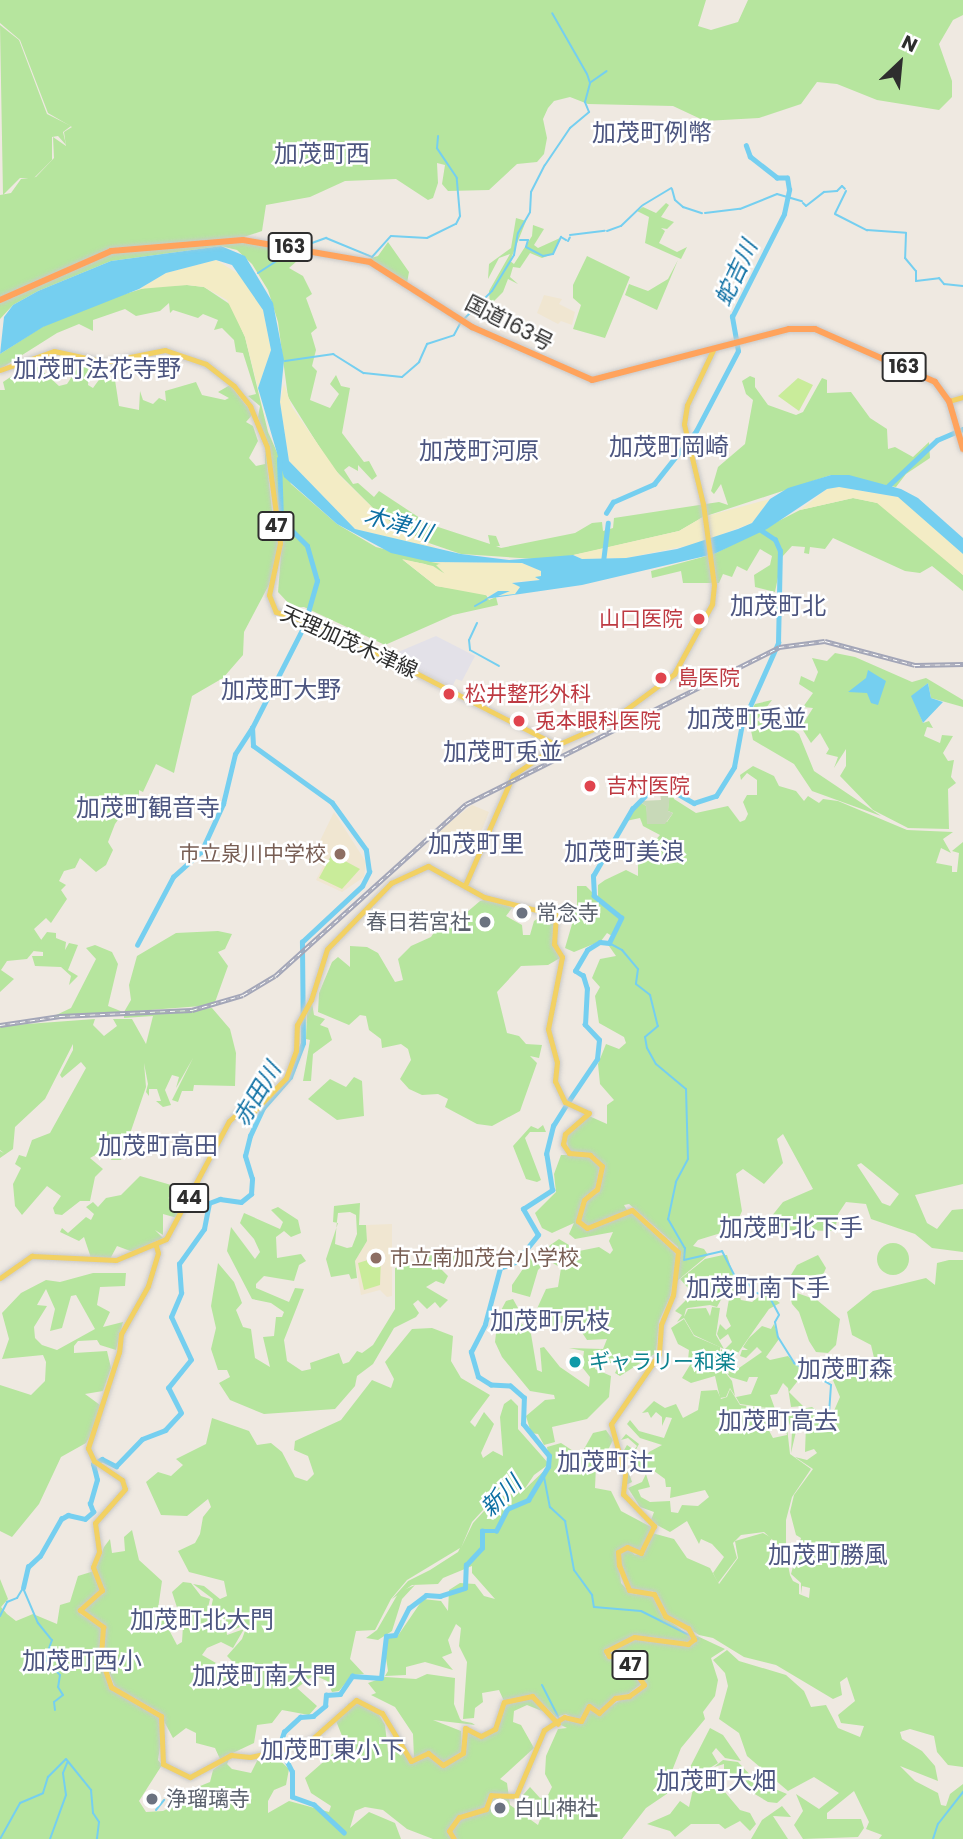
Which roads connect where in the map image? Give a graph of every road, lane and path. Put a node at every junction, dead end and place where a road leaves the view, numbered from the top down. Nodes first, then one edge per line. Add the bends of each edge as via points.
1 (0, 300) edge
2 (713, 350) junction
3 (0, 370) edge
4 (963, 397) edge
5 (949, 401) junction
6 (961, 446) edge
7 (557, 745) junction
8 (466, 883) junction
9 (156, 1246) junction
10 (0, 1278) edge
11 (558, 1724) junction
12 (454, 1839) edge

1 - 2 highway, 国道163号 / 163 via 100,255 230,238 357,259 386,270 463,321 592,380
2 - 5 highway, 国道163号 / 163 via 796,328 815,329 926,377
2 - 7 main road via 687,405 686,443 703,506 714,583 712,604 674,674 609,722
3 - 7 main road, 天理加茂木津線 / 47 via 50,351 105,362 165,350 201,360 250,405 269,455 273,516 280,542 271,600 280,614 307,619
4 - 5 main road
5 - 6 highway, 163
7 - 8 main road via 512,776
8 - 9 main road, 44 via 428,866 391,883 329,946 301,1017 295,1054 284,1080 254,1111 232,1118 169,1235
8 - 11 main road, 47 via 484,897 548,910 557,917 554,942 562,957 548,1029 557,1062 555,1080 565,1102 589,1113 562,1142 567,1152 590,1155 602,1166 596,1191 581,1206 579,1224 587,1228 632,1210 678,1252 673,1295 660,1325 658,1355 643,1371 611,1426 624,1473 622,1494 654,1527 641,1553 628,1547 618,1552 622,1582 631,1592 654,1594 665,1616 688,1628 694,1639 687,1643 634,1636 608,1649 606,1655 623,1657 644,1685 629,1696 615,1698 599,1713 590,1706 581,1721 565,1716
9 - 10 main road via 105,1261 32,1256
9 - 11 main road via 148,1286 121,1334 89,1448 95,1463 122,1480 125,1489 95,1523 99,1552 93,1567 102,1590 80,1610 104,1630 101,1658 111,1687 160,1714 162,1761 186,1776 230,1755 250,1757 281,1750 316,1736 345,1705 356,1700 382,1713 411,1761 430,1754 443,1765 463,1753 465,1728 481,1736 495,1729 504,1702 532,1696
11 - 12 main road via 540,1736 537,1755 516,1796 491,1796 486,1809 459,1818 449,1831

